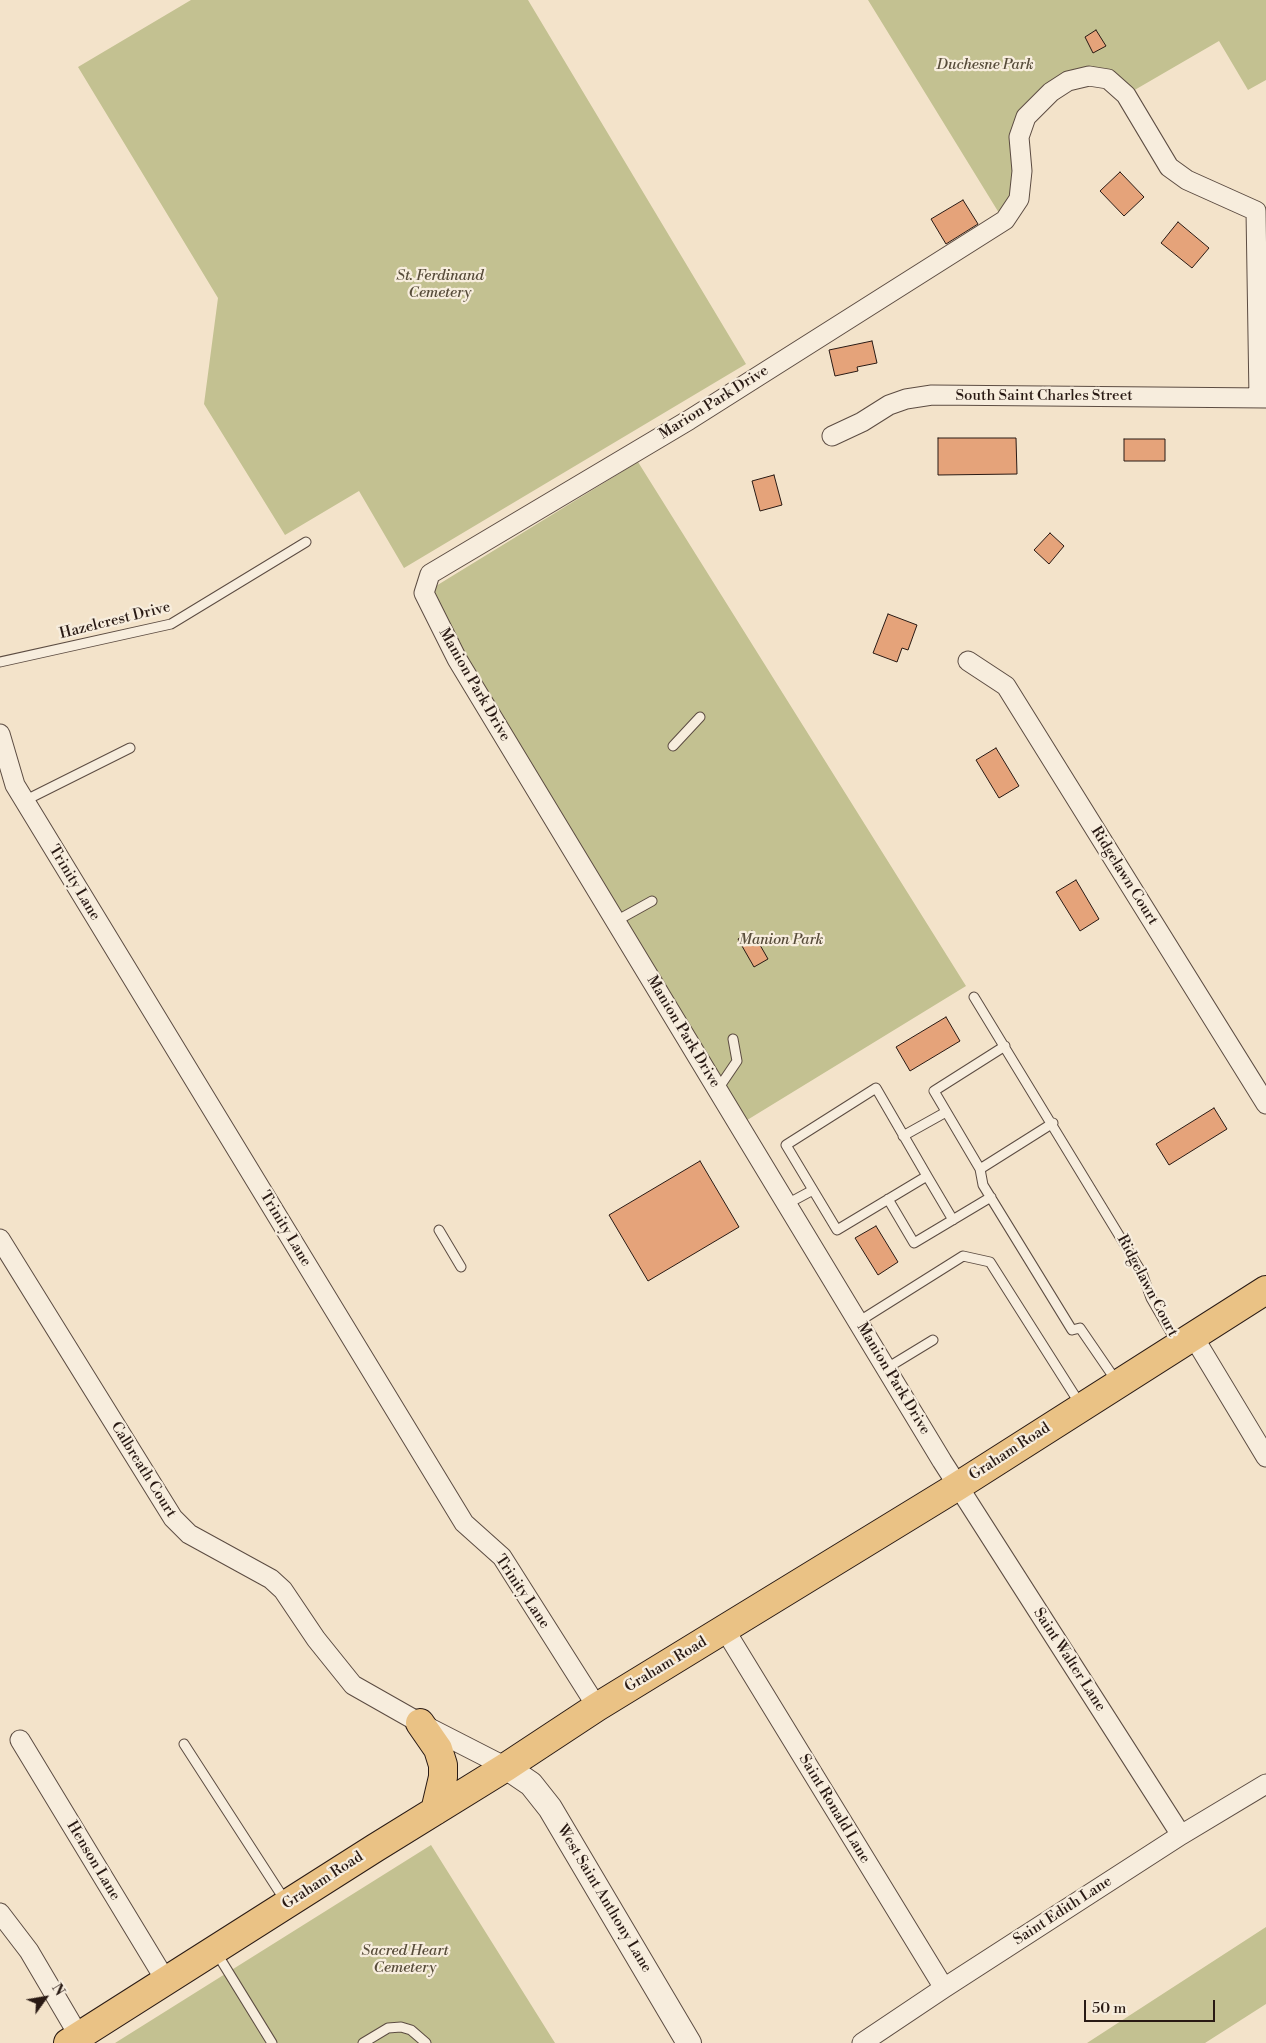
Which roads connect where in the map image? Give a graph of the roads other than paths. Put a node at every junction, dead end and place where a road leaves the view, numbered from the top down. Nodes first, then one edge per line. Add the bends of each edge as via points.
1 (1261, 207) edge
2 (1263, 398) edge
3 (832, 436) dead end
4 (306, 542) dead end
5 (430, 574) joint
6 (968, 661) dead end
7 (0, 662) edge
8 (700, 717) dead end
9 (0, 734) edge
10 (673, 746) dead end
11 (130, 748) dead end
12 (24, 801) junction
13 (652, 901) dead end
14 (616, 921) junction
15 (974, 997) dead end
16 (733, 1039) dead end
17 (1005, 1046) junction
18 (718, 1089) junction
19 (1266, 1104) edge
20 (946, 1112) junction
21 (1053, 1123) junction
22 (903, 1136) junction
23 (980, 1169) junction
24 (927, 1176) junction
25 (812, 1190) junction
26 (991, 1197) junction
27 (888, 1199) junction
28 (787, 1204) junction
29 (953, 1220) junction
30 (439, 1230) dead end
31 (0, 1239) edge
32 (461, 1267) dead end
33 (1266, 1290) edge
34 (858, 1322) junction
35 (933, 1340) dead end
36 (1186, 1340) junction
37 (887, 1368) junction
38 (1118, 1384) junction
39 (1081, 1407) junction
40 (1266, 1457) edge
41 (958, 1486) junction
42 (725, 1630) junction
43 (597, 1707) junction
44 (420, 1723) junction
45 (20, 1740) dead end
46 (184, 1744) dead end
47 (506, 1767) junction
48 (1266, 1784) edge
49 (435, 1811) junction
50 (1181, 1835) junction
51 (287, 1904) junction
52 (0, 1913) edge
53 (215, 1950) junction
54 (166, 1981) junction
55 (944, 1988) junction
56 (73, 2040) edge
57 (272, 2043) edge
58 (362, 2043) edge
59 (426, 2043) edge
60 (689, 2043) edge
61 (862, 2043) edge

1 - 2 street
1 - 5 street, Marion Park Drive via 1187,180 1169,167 1126,95 1108,79 1089,76 1068,81 1051,92 1026,118 1019,137 1022,171 1019,199 1005,220 689,420
2 - 3 street, South Saint Charles Street via 932,395 889,405
4 - 7 lane, Hazelcrest Drive via 172,624
5 - 14 street, Manion Park Drive via 424,594 457,659
6 - 19 street, Ridgelawn Court via 1006,686
8 - 10 lane
9 - 12 street, Trinity Lane via 15,785
11 - 12 lane
12 - 43 street, Trinity Lane via 464,1523 502,1557
13 - 14 lane
14 - 18 street, Manion Park Drive
15 - 17 lane, Ridgelawn Court
16 - 18 lane via 737,1061
17 - 20 lane via 934,1091
17 - 21 lane, Ridgelawn Court
18 - 28 street, Manion Park Drive
20 - 22 lane
20 - 23 lane
21 - 23 lane
21 - 36 lane, Ridgelawn Court via 1142,1273 1151,1298
22 - 24 lane
22 - 25 lane via 876,1088 786,1145
23 - 26 lane via 983,1185
24 - 27 lane
24 - 29 lane
25 - 27 lane via 837,1230
25 - 28 lane
26 - 29 lane
26 - 38 lane via 1072,1330 1080,1328
27 - 29 lane via 914,1243
28 - 34 street, Manion Park Drive
30 - 32 lane
31 - 44 street, Calbreath Court via 172,1518 189,1534 270,1579 283,1590 353,1685
33 - 36 main road, Graham Road
34 - 37 street, Manion Park Drive
34 - 39 lane via 963,1256 990,1262
35 - 37 lane
36 - 38 main road, Graham Road
36 - 40 street
37 - 41 street, Manion Park Drive
38 - 39 main road, Graham Road
39 - 41 main road, Graham Road
41 - 42 main road, Graham Road
41 - 50 street, Saint Walter Lane
42 - 43 main road, Graham Road
42 - 55 street, Saint Ronald Lane
43 - 47 main road, Graham Road
44 - 47 street, Calbreath Court
44 - 49 main road via 438,1749 443,1765
45 - 54 street, Henson Lane
46 - 51 lane
47 - 49 main road, Graham Road
47 - 60 street, West Saint Anthony Lane via 531,1784 550,1808
48 - 50 street, Saint Edith Lane
49 - 51 main road, Graham Road
50 - 55 street, Saint Edith Lane
51 - 53 main road, Graham Road
52 - 56 street via 29,1951
53 - 54 main road, Graham Road
53 - 57 lane
54 - 56 main road, Graham Road
55 - 61 street, Saint Edith Lane
58 - 59 lane via 388,2028 400,2027 411,2030

